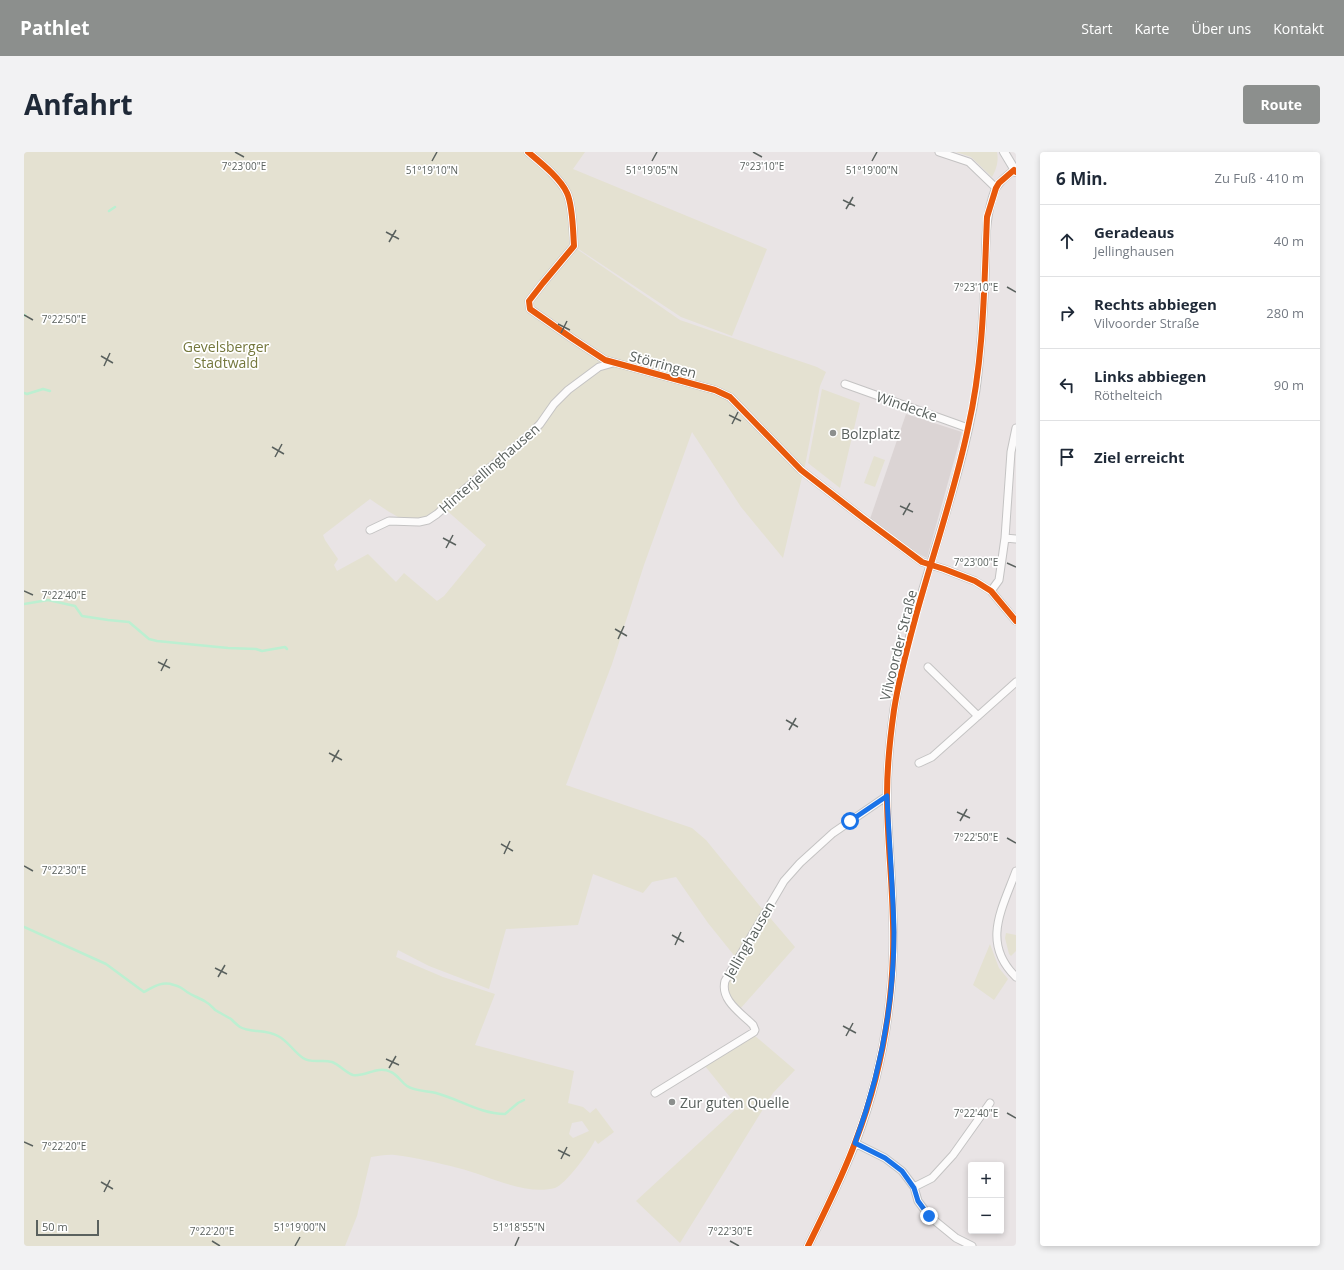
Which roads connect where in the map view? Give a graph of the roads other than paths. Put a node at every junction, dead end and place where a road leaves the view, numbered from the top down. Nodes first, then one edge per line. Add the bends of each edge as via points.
1 (528, 152) edge
2 (939, 152) edge
3 (1004, 152) edge
4 (1015, 171) edge
5 (996, 188) junction
6 (613, 363) junction
7 (845, 384) dead end
8 (968, 428) junction
9 (1016, 428) edge
10 (370, 530) dead end
11 (1005, 538) junction
12 (1016, 539) edge
13 (931, 565) junction
14 (991, 591) junction
15 (1016, 621) edge
16 (928, 667) dead end
17 (1016, 682) edge
18 (978, 716) junction
19 (919, 763) dead end
20 (887, 796) junction
21 (1016, 871) edge
22 (1016, 978) edge
23 (655, 1093) dead end
24 (990, 1103) dead end
25 (855, 1143) junction
26 (914, 1188) junction
27 (808, 1246) edge
28 (972, 1246) edge

1 - 6 street, Störringen via 552,174 567,194 574,246 529,301 530,309
2 - 5 street via 969,162
3 - 4 street
4 - 5 street, Vilvoorder Straße
5 - 8 street, Vilvoorder Straße via 987,217 983,323 976,389
6 - 10 street, Hinterjellinghausen via 587,374 568,390 530,434 474,480 438,514 419,522 389,520
6 - 13 street, Störringen via 715,390 730,397 801,470 893,541 922,562
7 - 8 street, Windecke
8 - 13 street, Vilvoorder Straße
9 - 11 street via 1011,452
11 - 12 street
11 - 14 street via 999,580
13 - 14 street, Störringen via 975,581
13 - 20 street, Vilvoorder Straße via 898,689 891,733
14 - 15 street, Störringen
16 - 18 street
17 - 18 street
18 - 19 street via 932,758
20 - 23 street, Jellinghausen via 833,833 784,881 725,981 726,998 753,1025 754,1032
20 - 25 street, Vilvoorder Straße via 894,932 891,995 878,1071
21 - 22 street via 996,930 997,948
24 - 26 street via 953,1155 932,1178
25 - 26 street via 890,1161 902,1171
25 - 27 street, Vilvoorder Straße
26 - 28 street via 918,1201 929,1216 956,1238

